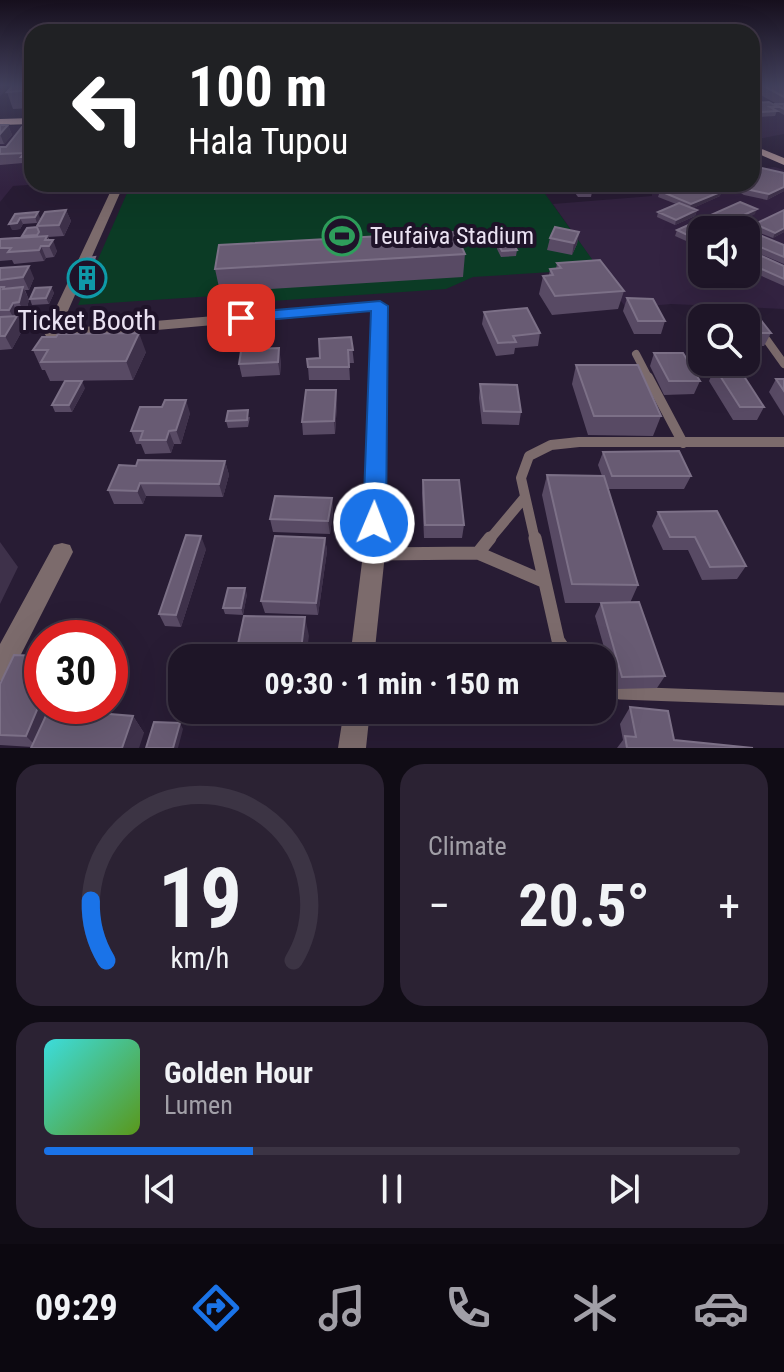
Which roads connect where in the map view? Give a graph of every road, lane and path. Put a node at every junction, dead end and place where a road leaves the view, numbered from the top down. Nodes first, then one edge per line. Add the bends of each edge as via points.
1 (24, 121) edge
2 (0, 122) edge
3 (760, 152) edge
4 (784, 162) edge
5 (115, 192) edge
6 (764, 336) edge
7 (636, 354) dead end
8 (784, 364) edge
9 (784, 442) edge
10 (683, 443) junction
11 (525, 497) junction
12 (62, 552) dead end
13 (478, 553) junction
14 (374, 554) junction
15 (543, 581) junction
16 (364, 644) edge
17 (561, 644) edge
18 (0, 669) edge
19 (616, 691) edge
20 (784, 699) edge
21 (355, 724) edge
22 (352, 748) edge

1 - 2 main road
3 - 4 main road
5 - 14 street via 51,333 380,306
6 - 8 lane
7 - 10 lane
9 - 10 lane
10 - 11 lane via 551,445 529,456 523,466
11 - 13 lane
11 - 15 lane
12 - 18 street
13 - 14 lane
13 - 15 lane
14 - 16 street
15 - 17 lane
19 - 20 lane
21 - 22 street

